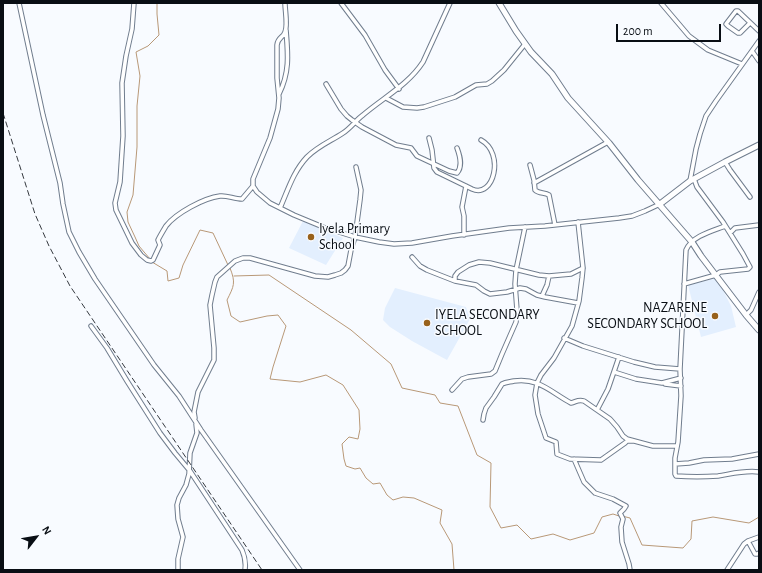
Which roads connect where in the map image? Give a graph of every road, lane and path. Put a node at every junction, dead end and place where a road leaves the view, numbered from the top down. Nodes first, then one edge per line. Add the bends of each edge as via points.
1 (19, 3) edge
2 (134, 3) edge
3 (285, 3) edge
4 (341, 3) edge
5 (450, 3) edge
6 (499, 3) edge
7 (661, 3) edge
8 (750, 23) junction
9 (286, 29) junction
10 (759, 31) edge
11 (759, 41) edge
12 (525, 44) junction
13 (752, 51) junction
14 (759, 61) edge
15 (742, 64) junction
16 (326, 84) dead end
17 (399, 89) junction
18 (278, 95) junction
19 (386, 98) junction
20 (355, 122) junction
21 (429, 138) dead end
22 (481, 140) dead end
23 (608, 142) junction
24 (758, 147) edge
25 (457, 148) dead end
26 (725, 162) junction
27 (434, 163) junction
28 (530, 166) dead end
29 (356, 167) dead end
30 (692, 180) junction
31 (534, 183) junction
32 (253, 186) junction
33 (466, 186) junction
34 (750, 197) dead end
35 (660, 204) junction
36 (280, 208) junction
37 (578, 222) junction
38 (555, 225) junction
39 (759, 225) edge
40 (725, 226) junction
41 (526, 227) junction
42 (730, 233) junction
43 (464, 235) junction
44 (355, 237) junction
45 (692, 242) junction
46 (412, 257) dead end
47 (583, 268) junction
48 (516, 270) junction
49 (716, 275) junction
50 (549, 276) junction
51 (455, 281) junction
52 (684, 284) junction
53 (516, 289) junction
54 (759, 292) edge
55 (542, 296) junction
56 (578, 303) junction
57 (746, 315) junction
58 (91, 326) dead end
59 (759, 330) edge
60 (564, 338) junction
61 (620, 357) junction
62 (680, 369) junction
63 (614, 372) junction
64 (680, 378) junction
65 (537, 383) junction
66 (662, 384) junction
67 (681, 386) junction
68 (452, 390) dead end
69 (597, 410) junction
70 (483, 420) dead end
71 (195, 421) junction
72 (633, 441) junction
73 (677, 446) junction
74 (759, 454) edge
75 (574, 459) junction
76 (675, 464) junction
77 (190, 471) junction
78 (759, 472) edge
79 (759, 537) edge
80 (748, 541) junction
81 (759, 553) edge
82 (732, 563) junction
83 (178, 570) edge
84 (245, 570) edge
85 (300, 570) edge
86 (630, 570) edge
87 (727, 570) edge
88 (732, 570) edge

1 - 71 street via 69,232 95,279
2 - 32 street via 122,83 123,136 120,182 115,203 132,243 141,255 151,261 160,245 158,240 162,233 180,214 195,204 214,197 242,199
3 - 9 street
4 - 17 street via 365,34 378,60
5 - 17 street via 423,62
6 - 12 street
7 - 15 street via 688,36 708,50
8 - 8 street via 736,11 726,24 740,33
8 - 10 street
9 - 18 street via 287,70
9 - 18 street via 277,45
11 - 13 street
12 - 19 street via 492,81 473,86 455,97 417,108 402,107
12 - 23 street
13 - 14 street
13 - 15 street
15 - 30 street via 706,116 700,134
16 - 20 street via 341,109
17 - 19 street
18 - 32 street via 278,109 270,138 253,179
19 - 20 street
20 - 27 street via 396,145 411,148 417,156
20 - 36 street via 307,157 294,175
21 - 27 street
22 - 33 street via 488,145 495,160 493,177 487,186 479,191
23 - 31 street
23 - 35 street
24 - 26 street
25 - 27 street via 459,172 453,172
26 - 30 street
26 - 34 street
27 - 33 street via 437,172
28 - 31 street
29 - 44 street via 361,193
30 - 35 street
30 - 40 street
31 - 38 street via 536,191 549,195
32 - 36 street via 256,192
33 - 43 street via 462,206
35 - 37 street via 632,216
35 - 45 street
36 - 44 street via 323,227
37 - 38 street
37 - 47 street
38 - 41 street
39 - 42 street via 735,228
40 - 42 street
40 - 45 street
41 - 43 street
41 - 48 street
42 - 49 street via 750,267 720,272
43 - 44 street via 403,244
44 - 71 street via 348,266 335,275 315,276 243,258 230,264 217,277 210,305 214,360 198,392
45 - 49 street
45 - 52 street via 688,245 685,256
46 - 51 street via 426,270
47 - 50 street via 571,274
47 - 56 street
48 - 50 street
48 - 51 street via 479,262 460,270
48 - 53 street
49 - 52 street
49 - 57 street
50 - 55 street
51 - 53 street via 476,285 490,294
52 - 62 street
53 - 55 street via 526,289
53 - 68 street via 516,322 495,371 462,379
54 - 57 street
55 - 56 street
56 - 60 street via 572,326
57 - 59 street
58 - 77 street via 160,433
60 - 61 street
60 - 65 street
61 - 62 street via 643,364
61 - 63 street
62 - 64 street
63 - 66 street
63 - 69 street
64 - 66 street
64 - 67 street
65 - 69 street via 570,403 580,400
65 - 70 street via 520,380 502,384 486,408
65 - 75 street via 537,408 546,438 555,442 557,454
66 - 67 street
67 - 73 street
69 - 72 street via 614,423 625,438
71 - 77 street via 197,433 190,453
71 - 85 street
72 - 73 street via 653,446
72 - 75 street via 624,443 601,460
73 - 76 street
74 - 76 street
75 - 86 street via 584,482 595,493 626,506 620,513 623,519 621,536
76 - 78 street via 676,476
77 - 83 street via 177,505 183,537
77 - 84 street via 242,550 245,556
79 - 80 street
80 - 81 street via 755,554
80 - 82 street via 741,547
82 - 87 street
82 - 88 street

